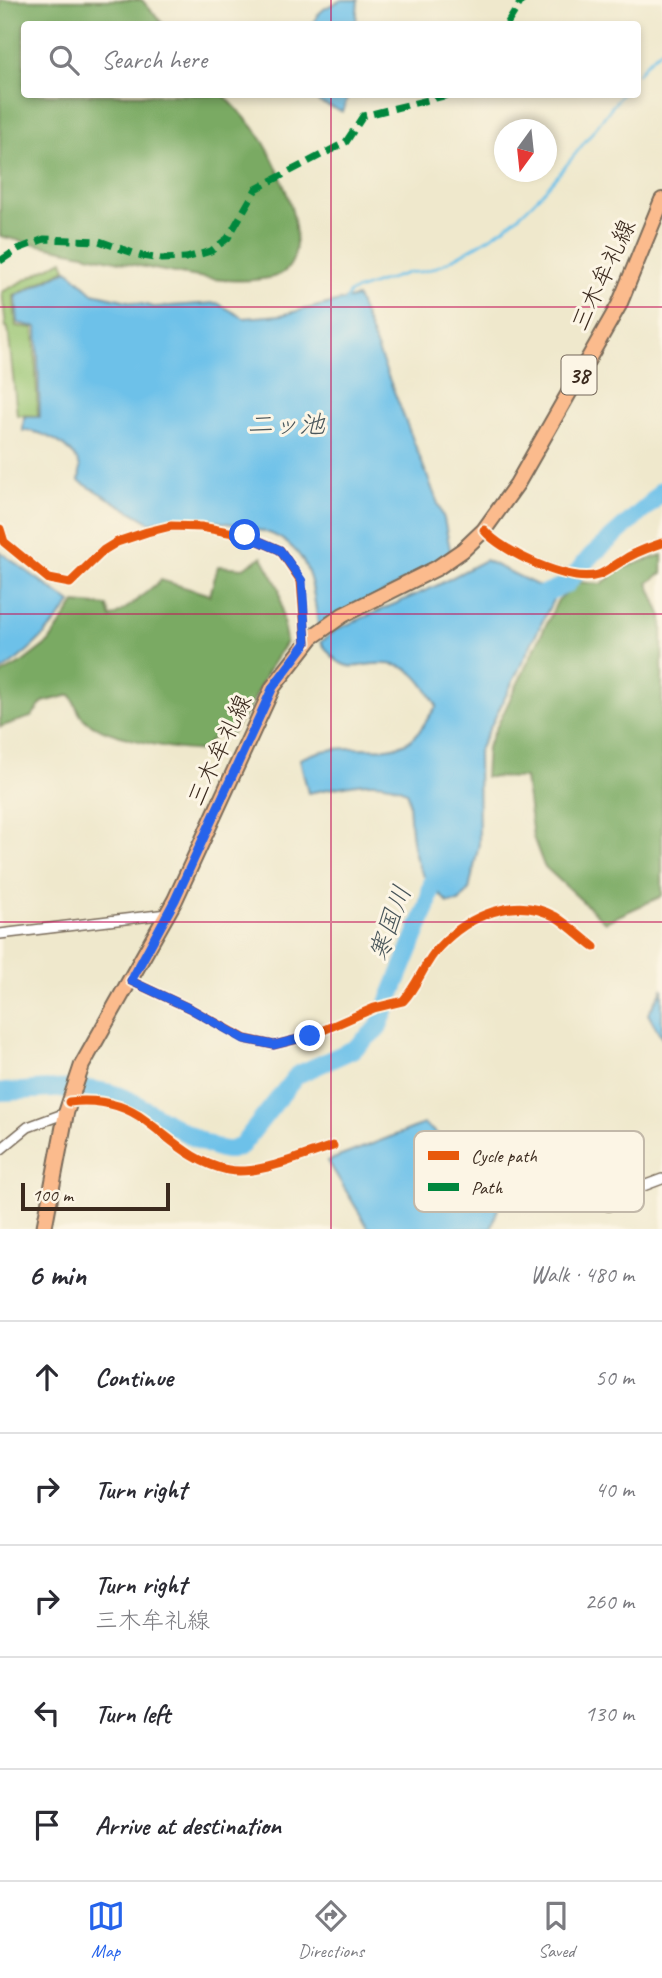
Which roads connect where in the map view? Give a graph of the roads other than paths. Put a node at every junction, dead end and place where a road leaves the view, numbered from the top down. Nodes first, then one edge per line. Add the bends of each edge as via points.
1 (662, 200) edge
2 (0, 529) edge
3 (480, 534) junction
4 (662, 543) edge
5 (309, 640) junction
6 (167, 914) junction
7 (0, 934) edge
8 (594, 947) dead end
9 (131, 981) junction
10 (68, 1104) junction
11 (332, 1146) dead end
12 (0, 1150) edge
13 (662, 1178) edge
14 (644, 1186) edge
15 (44, 1229) edge

1 - 3 main road, 三木牟礼線 / 38 via 619,305 517,484
2 - 5 street via 4,542 48,579 70,583 104,550 147,532 170,526 245,535 280,550 302,581
3 - 4 street via 519,555 583,577 603,574 635,553
3 - 5 main road, 三木牟礼線 / 38 via 437,568 343,615
5 - 6 main road, 三木牟礼線 / 38 via 273,687
6 - 7 street
6 - 9 main road, 三木牟礼線 / 38
8 - 9 street via 555,917 533,909 510,907 485,913 439,947 403,1001 274,1045 244,1039
9 - 10 main road, 三木牟礼線 / 38 via 99,1033
10 - 11 street via 87,1100 121,1108 201,1162 230,1170 258,1169
10 - 12 street
10 - 15 main road, 三木牟礼線 / 38
13 - 14 street

